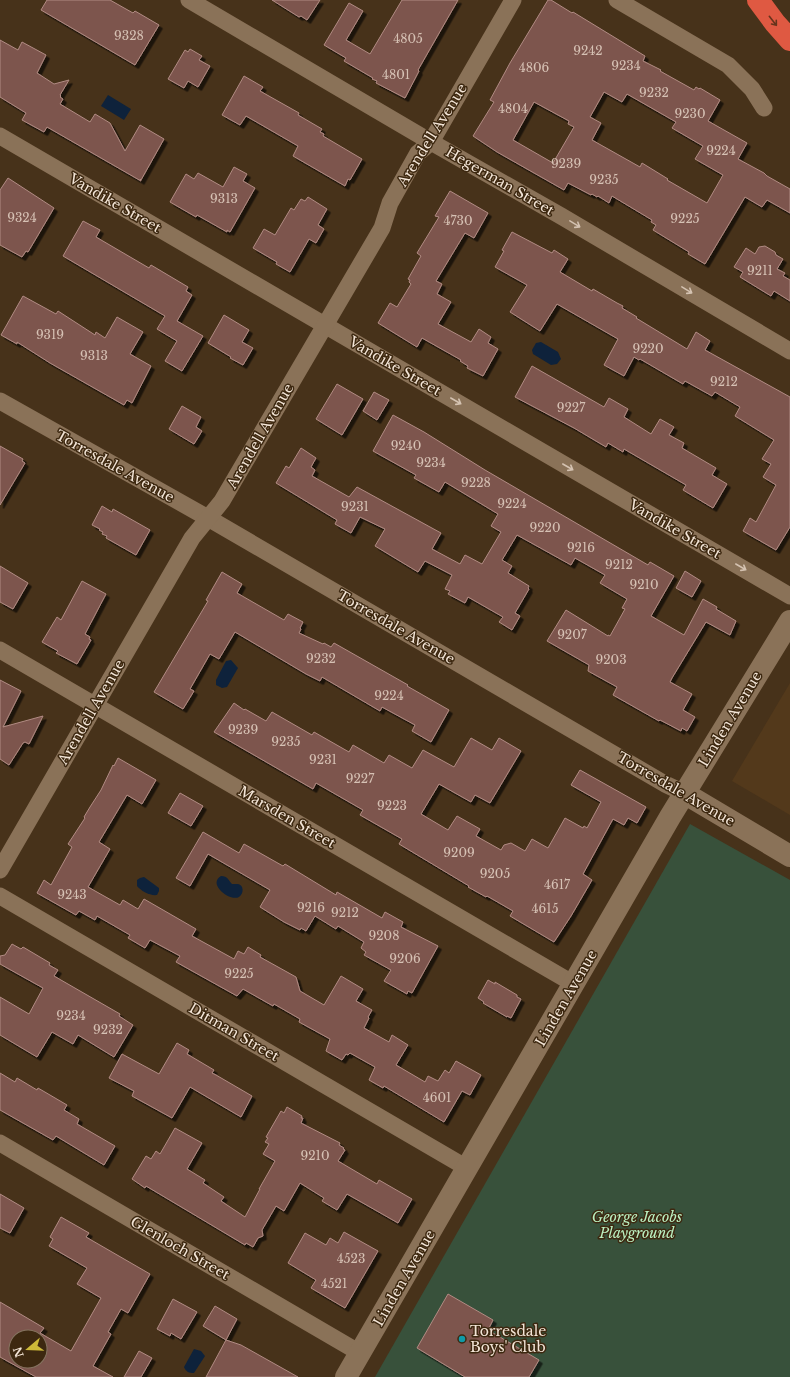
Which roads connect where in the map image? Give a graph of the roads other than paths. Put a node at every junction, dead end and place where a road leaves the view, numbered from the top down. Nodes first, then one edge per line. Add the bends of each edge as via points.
1 (189, 0) edge
2 (513, 0) edge
3 (617, 0) edge
4 (758, 0) edge
5 (790, 40) edge
6 (764, 108) dead end
7 (0, 136) edge
8 (431, 142) junction
9 (325, 326) junction
10 (790, 350) edge
11 (0, 401) edge
12 (208, 518) junction
13 (790, 596) edge
14 (790, 621) edge
15 (0, 650) edge
16 (95, 706) junction
17 (684, 794) junction
18 (790, 856) edge
19 (0, 870) edge
20 (0, 896) edge
21 (574, 984) junction
22 (0, 1143) edge
23 (467, 1168) junction
24 (360, 1353) junction
25 (346, 1377) edge

1 - 8 street, Hegerman Street
2 - 8 street, Arendell Avenue
3 - 6 street via 728,65 752,89
4 -> 5 highway
7 - 9 street, Vandike Street
8 - 9 street, Arendell Avenue via 418,153 390,203 382,228
8 -> 10 street, Hegerman Street
9 - 12 street, Arendell Avenue via 222,501
9 -> 13 street, Vandike Street
11 - 12 street, Torresdale Avenue
12 - 16 street, Arendell Avenue via 192,538
12 - 17 street, Torresdale Avenue
14 - 17 street, Linden Avenue
15 - 16 street, Marsden Street
16 - 19 street, Arendell Avenue
16 - 21 street, Marsden Street
17 - 18 street, Torresdale Avenue
17 - 21 street, Linden Avenue
20 - 23 street, Ditman Street
21 - 23 street, Linden Avenue
22 - 24 street, Glenloch Street
23 - 24 street, Linden Avenue
24 - 25 street, Linden Avenue

